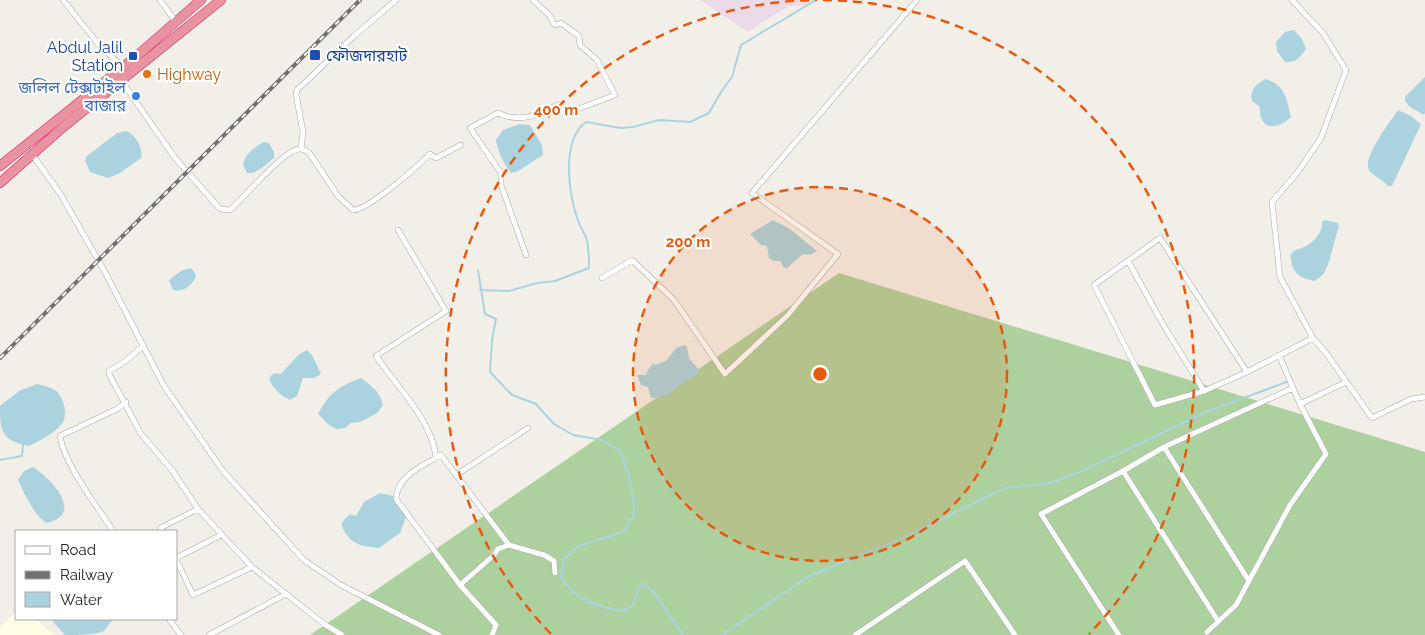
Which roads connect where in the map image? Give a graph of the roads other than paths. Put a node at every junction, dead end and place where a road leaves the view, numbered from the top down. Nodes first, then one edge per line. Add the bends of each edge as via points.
1 (63, 0) edge
2 (160, 0) edge
3 (201, 0) edge
4 (221, 0) edge
5 (396, 0) edge
6 (533, 0) edge
7 (917, 0) edge
8 (1292, 0) edge
9 (176, 22) junction
10 (123, 67) junction
11 (121, 80) junction
12 (461, 145) dead end
13 (301, 149) junction
14 (32, 154) junction
15 (0, 166) edge
16 (0, 183) edge
17 (398, 230) dead end
18 (526, 255) dead end
19 (1128, 261) junction
20 (602, 278) dead end
21 (1313, 338) junction
22 (143, 346) junction
23 (1279, 355) junction
24 (1247, 372) junction
25 (1346, 382) junction
26 (1293, 388) junction
27 (1204, 392) junction
28 (1425, 397) edge
29 (126, 402) junction
30 (1300, 404) junction
31 (528, 428) dead end
32 (1164, 446) junction
33 (436, 458) junction
34 (1123, 471) junction
35 (456, 475) junction
36 (198, 510) junction
37 (112, 530) edge
38 (161, 530) edge
39 (221, 535) junction
40 (509, 545) junction
41 (178, 557) edge
42 (178, 562) edge
43 (252, 567) junction
44 (555, 573) dead end
45 (1249, 581) junction
46 (460, 585) junction
47 (286, 594) junction
48 (170, 620) edge
49 (1218, 621) junction
50 (1206, 634) edge
51 (181, 635) edge
52 (209, 635) edge
53 (342, 635) edge
54 (439, 635) edge
55 (492, 635) edge
56 (855, 635) edge
57 (1015, 635) edge
58 (1119, 635) edge

1 - 10 street via 99,46
2 - 9 street
3 - 9 highway
4 - 11 highway
5 - 13 street via 297,90 303,132
6 - 18 street via 555,25 561,23 579,36 580,45 597,60 615,95 565,114 560,104 532,118 506,117 498,112 470,128 501,173 501,185
7 - 20 street via 752,193 838,254 787,316 725,374 674,300 632,260
8 - 21 street via 1323,33 1346,70 1321,138 1272,202 1280,277
9 - 10 highway
10 - 15 highway
11 - 13 street via 175,158 220,209 230,210 278,162 290,152
11 - 14 highway
12 - 13 street via 436,158 430,154 358,210 346,205 316,161
14 - 16 highway
14 - 22 street via 61,195
17 - 33 street via 446,311 376,356 416,410 435,444
19 - 24 street via 1160,238
19 - 27 street
19 - 27 street via 1094,285 1155,405
21 - 23 street
21 - 25 street
22 - 29 street via 109,371
22 - 54 street via 164,386 223,471 304,560 341,585
23 - 24 street
23 - 26 street
24 - 27 street
25 - 28 street via 1372,418 1411,399
25 - 30 street
26 - 30 street
26 - 32 street
29 - 36 street via 142,434 172,470
29 - 37 street via 60,436 62,448
30 - 45 street via 1326,454 1290,505
31 - 35 street
32 - 34 street
32 - 45 street
33 - 35 street via 441,454
33 - 46 street via 408,474 396,491 396,498
34 - 49 street
34 - 58 street via 1041,514
35 - 40 street
36 - 38 street
36 - 39 street
39 - 41 street
39 - 43 street
40 - 44 street via 554,561
40 - 46 street via 498,549
42 - 43 street via 193,595
43 - 47 street
45 - 49 street via 1236,605
46 - 55 street via 496,625
47 - 52 street
47 - 53 street
48 - 51 street
49 - 50 street
56 - 57 street via 965,561

